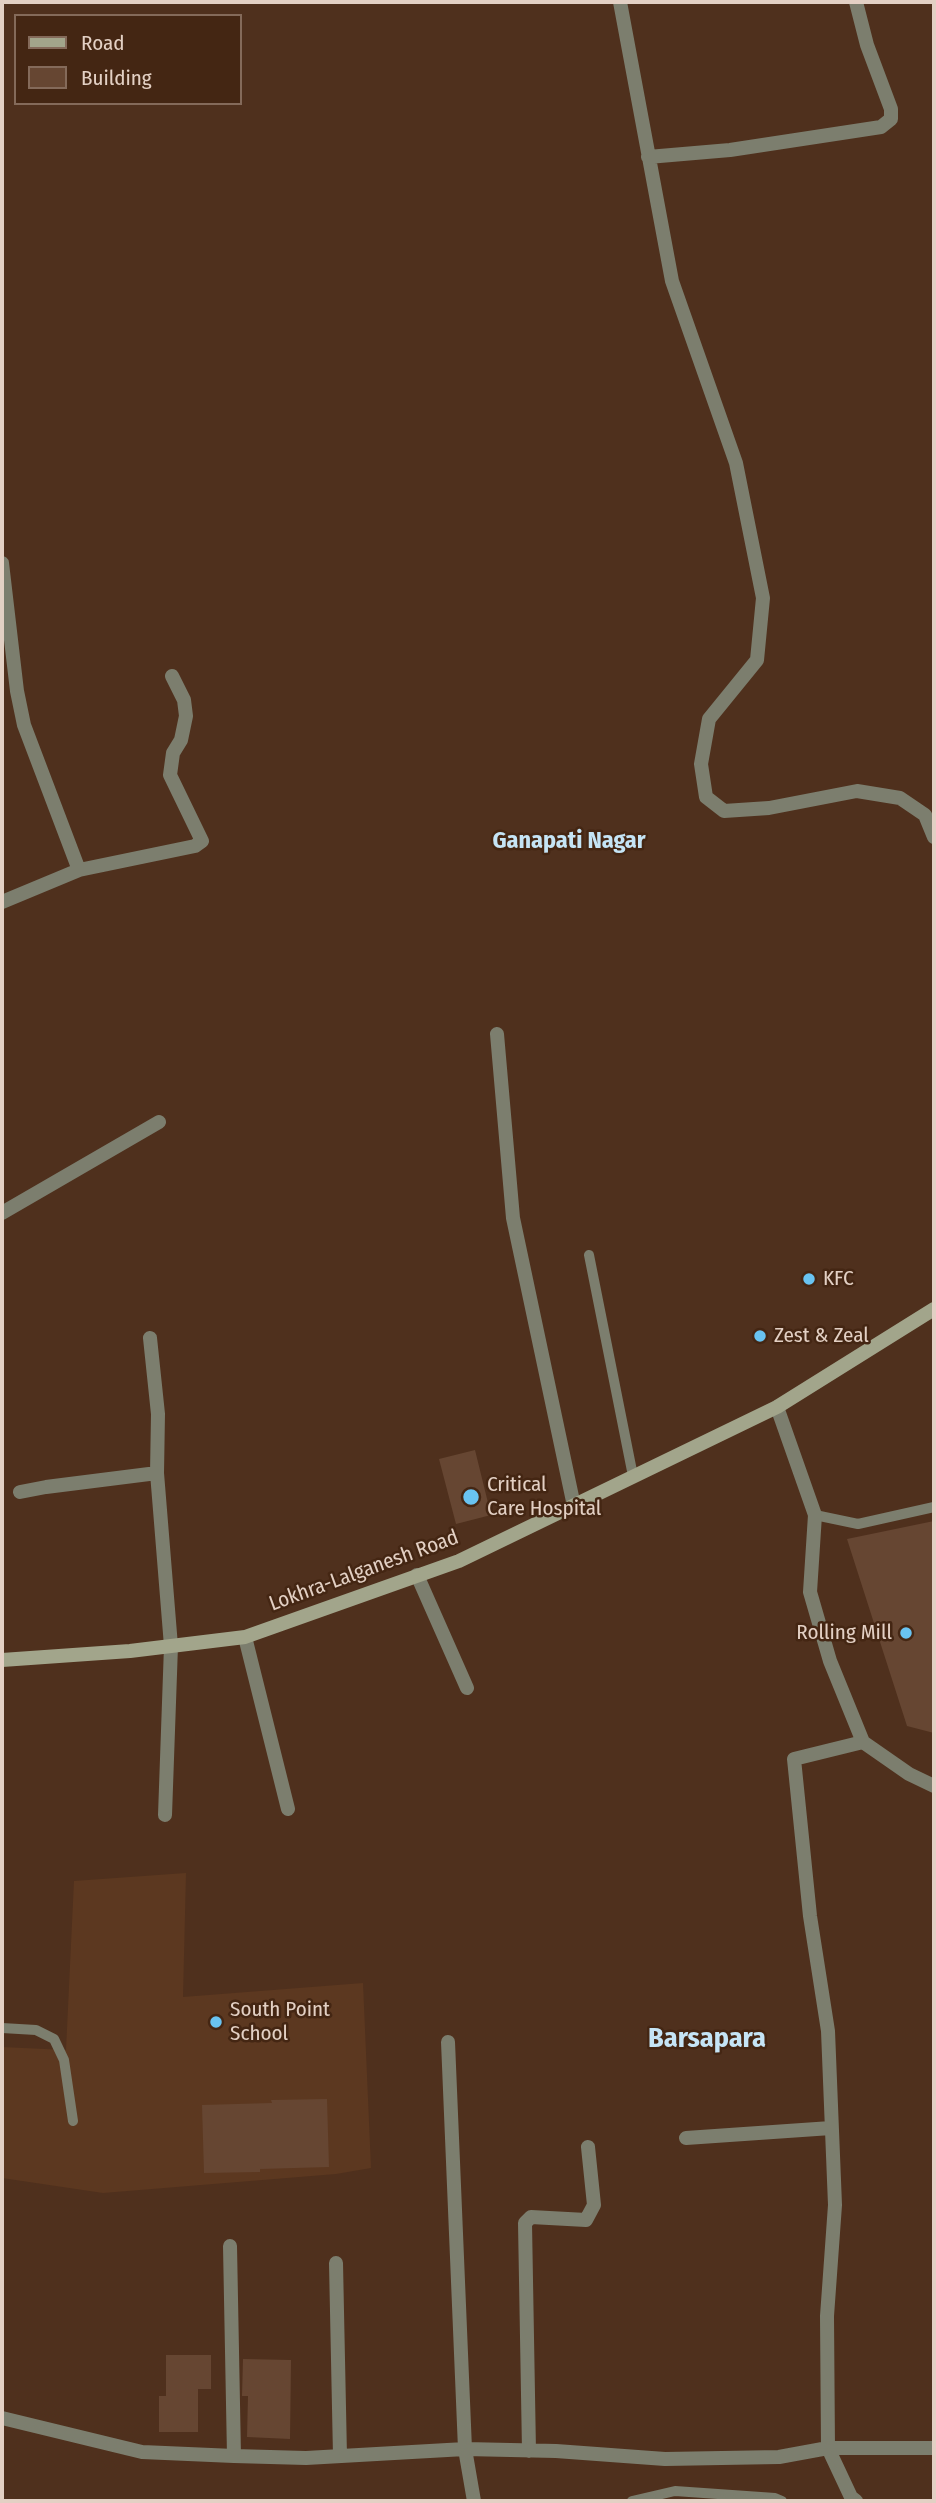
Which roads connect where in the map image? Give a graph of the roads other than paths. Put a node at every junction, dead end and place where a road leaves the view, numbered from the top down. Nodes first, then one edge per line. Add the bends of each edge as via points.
1 (620, 2) edge
2 (856, 2) edge
3 (648, 158) junction
4 (2, 563) edge
5 (172, 676) dead end
6 (934, 837) edge
7 (79, 870) junction
8 (2, 902) edge
9 (497, 1034) dead end
10 (159, 1122) dead end
11 (2, 1213) edge
12 (589, 1255) dead end
13 (934, 1309) edge
14 (150, 1338) dead end
15 (777, 1407) junction
16 (157, 1473) junction
17 (633, 1476) junction
18 (20, 1492) dead end
19 (573, 1506) junction
20 (934, 1507) edge
21 (815, 1515) junction
22 (418, 1576) junction
23 (245, 1637) junction
24 (171, 1646) junction
25 (2, 1660) edge
26 (467, 1688) dead end
27 (863, 1742) junction
28 (934, 1786) edge
29 (288, 1809) dead end
30 (165, 1815) dead end
31 (2, 2028) edge
32 (448, 2042) dead end
33 (73, 2121) dead end
34 (831, 2128) junction
35 (686, 2137) dead end
36 (588, 2147) dead end
37 (230, 2246) dead end
38 (336, 2263) dead end
39 (2, 2418) edge
40 (828, 2448) junction
41 (934, 2448) edge
42 (465, 2449) junction
43 (529, 2451) junction
44 (234, 2456) junction
45 (340, 2456) junction
46 (474, 2501) edge
47 (632, 2501) edge
48 (782, 2501) edge
49 (856, 2501) edge

1 - 3 street
2 - 3 street via 891,109 891,119 881,127
3 - 6 street via 672,281 736,463 763,597 757,660 709,719 701,764 706,797 724,811 769,808 858,791 900,798 925,815
4 - 7 street via 23,725
5 - 7 street via 186,716 170,775 202,841
7 - 8 street
9 - 19 street via 513,1218
10 - 11 street
12 - 17 lane
13 - 15 main road, Lokhra-Lalganesh Road
14 - 16 street via 158,1414
15 - 17 main road, Lokhra-Lalganesh Road
15 - 21 street
16 - 18 street
16 - 24 street
17 - 19 main road, Lokhra-Lalganesh Road
19 - 22 main road, Lokhra-Lalganesh Road
20 - 21 lane via 858,1524
21 - 27 street via 810,1592 830,1661
22 - 23 main road, Lokhra-Lalganesh Road
22 - 26 street
23 - 24 main road, Lokhra-Lalganesh Road
23 - 29 street
24 - 25 main road, Lokhra-Lalganesh Road
24 - 30 street
27 - 28 street
27 - 34 street via 794,1759 810,1916 828,2031
31 - 33 lane via 36,2030 54,2039 64,2060
32 - 42 street
34 - 35 street
34 - 40 street via 835,2205 827,2316
36 - 43 street via 594,2205 586,2220 531,2217 525,2223
37 - 44 street
38 - 45 street
39 - 44 street via 142,2452
40 - 41 street
40 - 43 street via 779,2457 665,2459
40 - 49 street
42 - 43 street
42 - 45 street
42 - 46 street
44 - 45 street
47 - 48 lane via 675,2491

